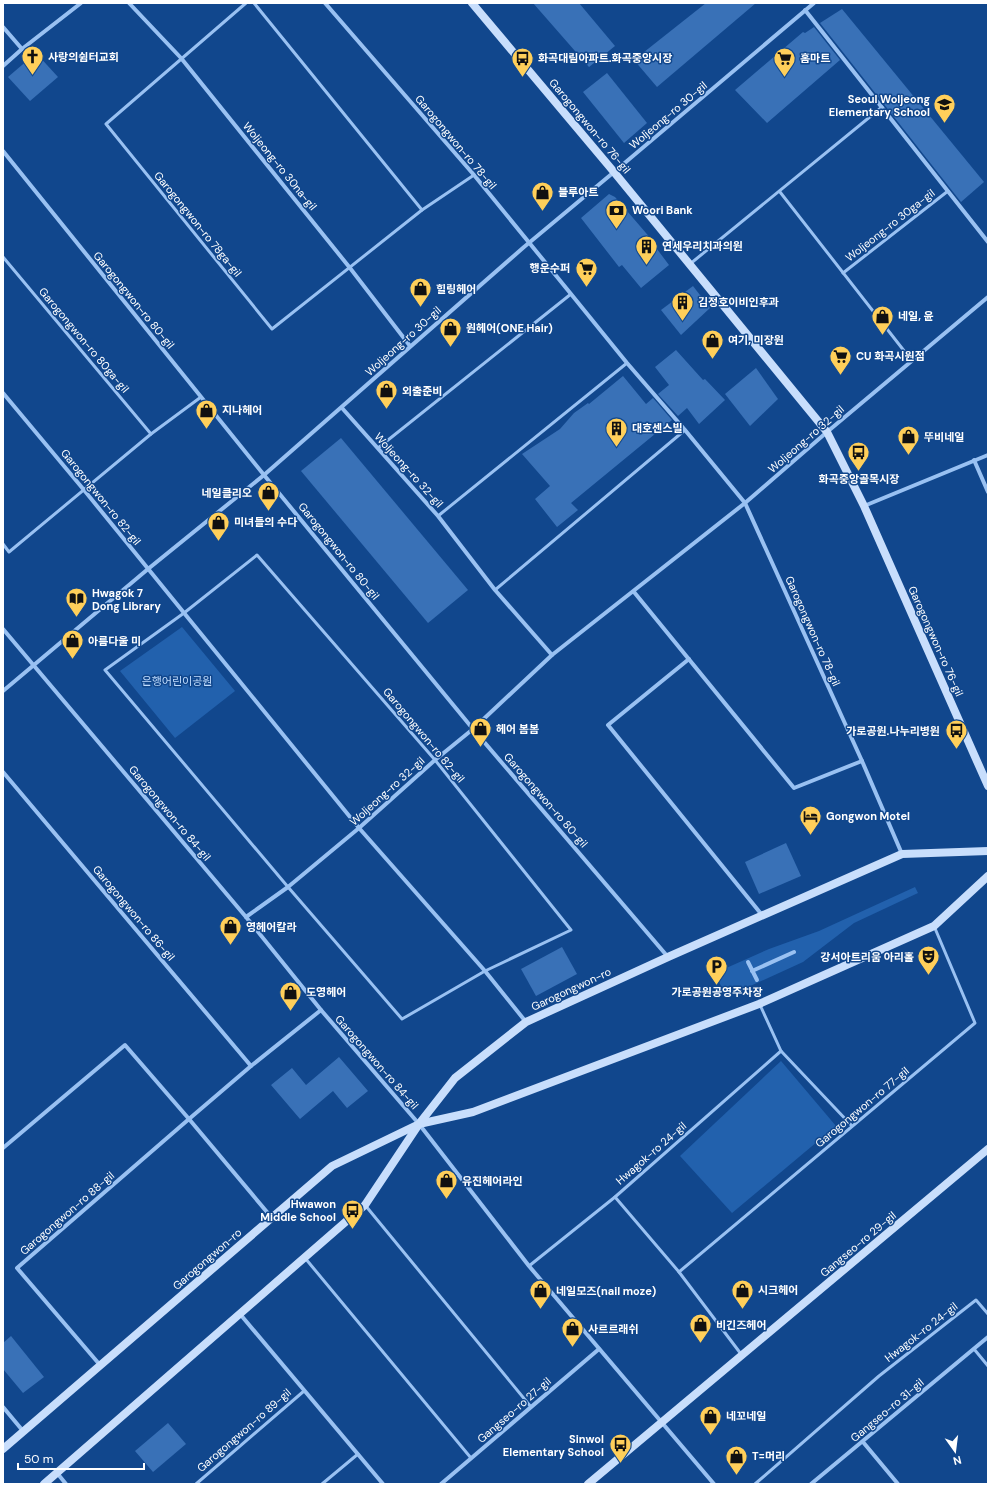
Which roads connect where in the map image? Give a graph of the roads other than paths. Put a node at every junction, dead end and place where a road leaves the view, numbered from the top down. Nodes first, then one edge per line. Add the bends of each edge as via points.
1 (81, 3) edge
2 (130, 3) edge
3 (246, 3) edge
4 (254, 3) edge
5 (325, 3) edge
6 (472, 3) edge
7 (814, 3) edge
8 (805, 10) junction
9 (3, 27) edge
10 (22, 50) junction
11 (181, 58) junction
12 (3, 66) edge
13 (882, 107) junction
14 (3, 151) edge
15 (614, 172) junction
16 (474, 175) junction
17 (780, 192) junction
18 (948, 192) junction
19 (422, 210) junction
20 (988, 242) edge
21 (529, 243) junction
22 (3, 257) edge
23 (690, 264) junction
24 (350, 268) junction
25 (843, 273) junction
26 (571, 294) junction
27 (988, 297) edge
28 (410, 346) junction
29 (912, 361) junction
30 (627, 364) junction
31 (3, 393) edge
32 (201, 397) junction
33 (342, 408) junction
34 (684, 430) junction
35 (828, 432) junction
36 (151, 434) junction
37 (378, 448) junction
38 (988, 455) edge
39 (974, 460) junction
40 (264, 475) junction
41 (84, 490) junction
42 (988, 492) edge
43 (745, 503) junction
44 (864, 506) junction
45 (438, 516) junction
46 (3, 544) edge
47 (148, 569) junction
48 (495, 590) junction
49 (634, 592) junction
50 (184, 613) junction
51 (3, 628) edge
52 (552, 655) junction
53 (689, 659) junction
54 (33, 664) junction
55 (3, 690) edge
56 (473, 729) junction
57 (435, 760) junction
58 (862, 761) junction
59 (3, 772) edge
60 (988, 786) edge
61 (359, 828) junction
62 (988, 851) edge
63 (902, 854) junction
64 (988, 876) edge
65 (288, 887) junction
66 (762, 915) junction
67 (246, 917) junction
68 (934, 926) junction
69 (794, 952) dead end
70 (668, 956) junction
71 (748, 962) dead end
72 (485, 971) junction
73 (752, 971) junction
74 (757, 980) dead end
75 (760, 1004) junction
76 (321, 1010) junction
77 (526, 1022) junction
78 (781, 1050) junction
79 (251, 1066) junction
80 (188, 1119) junction
81 (419, 1124) junction
82 (852, 1126) junction
83 (3, 1148) edge
84 (988, 1149) edge
85 (615, 1197) junction
86 (366, 1205) junction
87 (272, 1218) junction
88 (304, 1258) junction
89 (529, 1266) junction
90 (679, 1272) junction
91 (240, 1314) junction
92 (988, 1314) edge
93 (988, 1337) edge
94 (599, 1349) junction
95 (974, 1349) junction
96 (742, 1355) junction
97 (100, 1365) junction
98 (988, 1366) edge
99 (304, 1391) junction
100 (3, 1407) edge
101 (531, 1407) junction
102 (662, 1423) junction
103 (23, 1431) junction
104 (862, 1442) junction
105 (3, 1449) edge
106 (358, 1454) junction
107 (471, 1458) junction
108 (57, 1473) junction
109 (44, 1484) edge
110 (66, 1484) edge
111 (196, 1484) edge
112 (322, 1484) edge
113 (383, 1484) edge
114 (441, 1484) edge
115 (588, 1484) edge
116 (714, 1484) edge
117 (755, 1484) edge
118 (811, 1484) edge
119 (898, 1484) edge

1 - 10 street
2 - 11 street, Woljeong-ro 30na-gil
3 - 11 lane, Garogongwon-ro 78ga-gil
4 - 19 lane
5 - 16 street, Garogongwon-ro 78-gil
6 - 15 main road, Garogongwon-ro 76-gil
7 - 8 street, Woljeong-ro 30-gil
8 - 13 street, Woljeong-ro 30ga-gil
8 - 15 street, Woljeong-ro 30-gil
9 - 10 street
10 - 12 street
11 - 24 street, Woljeong-ro 30na-gil
11 - 24 lane, Garogongwon-ro 78ga-gil via 106,124 272,330
13 - 17 lane
13 - 18 street, Woljeong-ro 30ga-gil
14 - 32 street, Garogongwon-ro 80-gil
15 - 21 street, Woljeong-ro 30-gil
15 - 23 main road, Garogongwon-ro 76-gil
16 - 19 lane, Garogongwon-ro 78ga-gil
16 - 21 street, Garogongwon-ro 78-gil
17 - 23 lane
17 - 25 lane
18 - 20 street, Woljeong-ro 30ga-gil
18 - 25 lane, Woljeong-ro 30ga-gil
19 - 24 lane, Garogongwon-ro 78ga-gil
21 - 26 street, Garogongwon-ro 78-gil
21 - 28 street, Woljeong-ro 30-gil
22 - 36 lane, Garogongwon-ro 80ga-gil
23 - 35 main road, Garogongwon-ro 76-gil
24 - 28 street, Woljeong-ro 30na-gil
25 - 29 lane
26 - 30 street, Garogongwon-ro 78-gil
26 - 37 lane
27 - 29 street, Woljeong-ro 32-gil
28 - 33 street, Woljeong-ro 30-gil
29 - 35 street, Woljeong-ro 32-gil
30 - 34 street, Garogongwon-ro 78-gil
30 - 45 lane
31 - 41 street, Garogongwon-ro 82-gil
32 - 36 lane
32 - 40 street, Garogongwon-ro 80-gil
33 - 37 street, Woljeong-ro 32-gil
33 - 40 street, Woljeong-ro 30-gil
34 - 43 street, Garogongwon-ro 78-gil
34 - 48 lane
35 - 43 street, Woljeong-ro 32-gil
35 - 44 main road, Garogongwon-ro 76-gil
36 - 41 lane
37 - 45 street, Woljeong-ro 32-gil
38 - 39 street
39 - 42 street
39 - 44 street
40 - 47 street, Woljeong-ro 30-gil
40 - 56 street, Garogongwon-ro 80-gil
41 - 46 lane via 9,552
41 - 47 street, Garogongwon-ro 82-gil
43 - 49 street, Woljeong-ro 32-gil
43 - 58 street, Garogongwon-ro 78-gil
44 - 60 main road, Garogongwon-ro 76-gil
45 - 48 street, Woljeong-ro 32-gil
47 - 50 street, Garogongwon-ro 82-gil
47 - 54 street, Woljeong-ro 30-gil
48 - 52 street, Woljeong-ro 32-gil
49 - 52 street, Woljeong-ro 32-gil
49 - 53 street
50 - 57 lane, Garogongwon-ro 82-gil via 257,555
50 - 61 street, Garogongwon-ro 82-gil
50 - 65 lane, Garogongwon-ro 82-gil via 106,670
51 - 54 street, Garogongwon-ro 84-gil
52 - 56 street, Woljeong-ro 32-gil
53 - 58 street via 794,788
53 - 66 street via 608,725
54 - 55 street, Woljeong-ro 30-gil
54 - 67 street, Garogongwon-ro 84-gil
56 - 57 street, Woljeong-ro 32-gil
56 - 70 street, Garogongwon-ro 80-gil
57 - 61 street, Woljeong-ro 32-gil
57 - 72 lane, Garogongwon-ro 82-gil via 571,930
58 - 63 street, Garogongwon-ro 78-gil
59 - 79 street, Garogongwon-ro 86-gil
61 - 65 street, Woljeong-ro 32-gil
61 - 72 street, Garogongwon-ro 82-gil
62 - 63 main road, Garogongwon-ro
63 - 66 main road, Garogongwon-ro
64 - 68 main road, Garogongwon-ro
65 - 67 street, Woljeong-ro 32-gil
65 - 72 lane, Garogongwon-ro 82-gil via 402,1019
66 - 70 main road, Garogongwon-ro
67 - 76 street, Garogongwon-ro 84-gil
68 - 75 main road, Garogongwon-ro
68 - 82 lane, Garogongwon-ro 77-gil via 975,1023
69 - 73 street
70 - 77 main road, Garogongwon-ro
71 - 73 street
72 - 77 street, Garogongwon-ro 82-gil
73 - 74 street
75 - 78 lane
75 - 81 main road, Garogongwon-ro via 473,1112
76 - 79 street, Garogongwon-ro 84-gil
76 - 81 street, Garogongwon-ro 84-gil
77 - 81 main road, Garogongwon-ro via 455,1078
78 - 82 lane
78 - 85 lane, Hwagok-ro 24-gil
79 - 80 street, Garogongwon-ro 84-gil
80 - 83 street via 124,1045
80 - 87 street
80 - 97 street, Garogongwon-ro 88-gil via 17,1268
81 - 86 main road, Garogongwon-ro
81 - 87 main road, Garogongwon-ro via 332,1166
81 - 89 street
82 - 90 lane, Garogongwon-ro 77-gil
84 - 96 main road, Gangseo-ro 29-gil
85 - 89 lane, Hwagok-ro 24-gil
85 - 90 lane
86 - 88 main road, Garogongwon-ro
86 - 101 lane
87 - 97 main road, Garogongwon-ro
88 - 91 main road, Garogongwon-ro
88 - 107 lane
89 - 94 street
90 - 96 lane
91 - 99 street, Garogongwon-ro 89-gil
91 - 108 main road, Garogongwon-ro
92 - 117 lane, Hwagok-ro 24-gil via 976,1300 878,1376
93 - 95 street, Gangseo-ro 31-gil
94 - 101 street, Gangseo-ro 27-gil
94 - 102 street
95 - 98 lane
95 - 104 street, Gangseo-ro 31-gil
96 - 102 main road, Gangseo-ro 29-gil
97 - 103 main road, Garogongwon-ro
99 - 106 street, Garogongwon-ro 89-gil
99 - 111 lane, Garogongwon-ro 89-gil
100 - 103 street
101 - 107 street, Gangseo-ro 27-gil
102 - 115 main road, Gangseo-ro 29-gil
102 - 116 street
103 - 105 main road, Garogongwon-ro
104 - 118 street, Gangseo-ro 31-gil
104 - 119 street
106 - 112 lane
106 - 113 street, Garogongwon-ro 89-gil
107 - 114 street, Gangseo-ro 27-gil
108 - 109 main road, Garogongwon-ro
108 - 110 street

